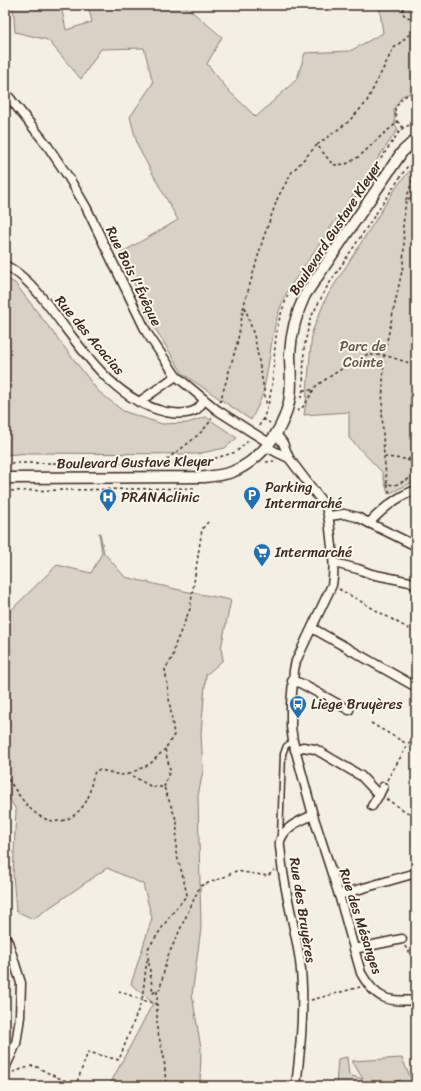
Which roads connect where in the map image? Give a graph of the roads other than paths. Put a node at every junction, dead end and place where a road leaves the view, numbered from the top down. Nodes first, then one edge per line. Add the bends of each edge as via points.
1 (5, 92) edge
2 (416, 141) edge
3 (5, 265) edge
4 (176, 376) junction
5 (204, 400) junction
6 (139, 402) junction
7 (276, 434) junction
8 (268, 445) junction
9 (289, 458) junction
10 (5, 479) edge
11 (416, 490) edge
12 (329, 516) junction
13 (369, 523) junction
14 (416, 546) edge
15 (334, 564) junction
16 (416, 586) edge
17 (312, 628) junction
18 (292, 681) junction
19 (416, 687) edge
20 (349, 710) dead end
21 (293, 741) junction
22 (295, 750) junction
23 (383, 787) road end
24 (379, 795) junction
25 (372, 806) dead end
26 (313, 815) junction
27 (280, 842) junction
28 (416, 873) edge
29 (339, 895) junction
30 (5, 938) edge
31 (402, 939) road end
32 (354, 950) junction
33 (416, 1000) edge
34 (8, 1071) edge
35 (296, 1086) edge

1 - 4 street, Rue Bois l'Évêque via 47,145 69,178 93,221 147,334
2 - 7 street, Boulevard Gustave Kleyer via 402,152 298,310 290,353 288,406
3 - 6 street, Rue des Acacias via 16,270 36,290 105,377
4 - 5 street, Rue Bois l'Évêque
4 - 6 street
5 - 6 street, Rue des Acacias via 197,409 184,413 155,410
5 - 8 street, Rue Bois l'Évêque
7 - 8 street, Boulevard Gustave Kleyer
7 - 9 street
8 - 9 street, Rue Bois l'Évêque
8 - 10 street, Boulevard Gustave Kleyer via 248,464 232,472 205,477
9 - 12 street via 323,503
11 - 13 street via 406,493
12 - 13 street via 344,514
12 - 15 street
13 - 14 street
15 - 16 street via 410,582
15 - 17 street via 332,586
17 - 18 street via 296,661
17 - 19 street
18 - 20 street
18 - 21 street
21 - 22 street
21 - 27 lane, Rue des Bruyères via 286,746 283,754
22 - 24 street via 315,748 361,776
22 - 26 street
23 - 24 street
24 - 25 street
26 - 27 street via 286,830
26 - 29 street, Rue des Mésanges
27 - 35 street, Rue des Bruyères via 300,961 301,1048
28 - 29 street
29 - 32 street, Rue des Mésanges
30 - 34 street via 21,983 20,1017
31 - 32 street
32 - 33 street, Rue des Mésanges via 367,984 384,998

